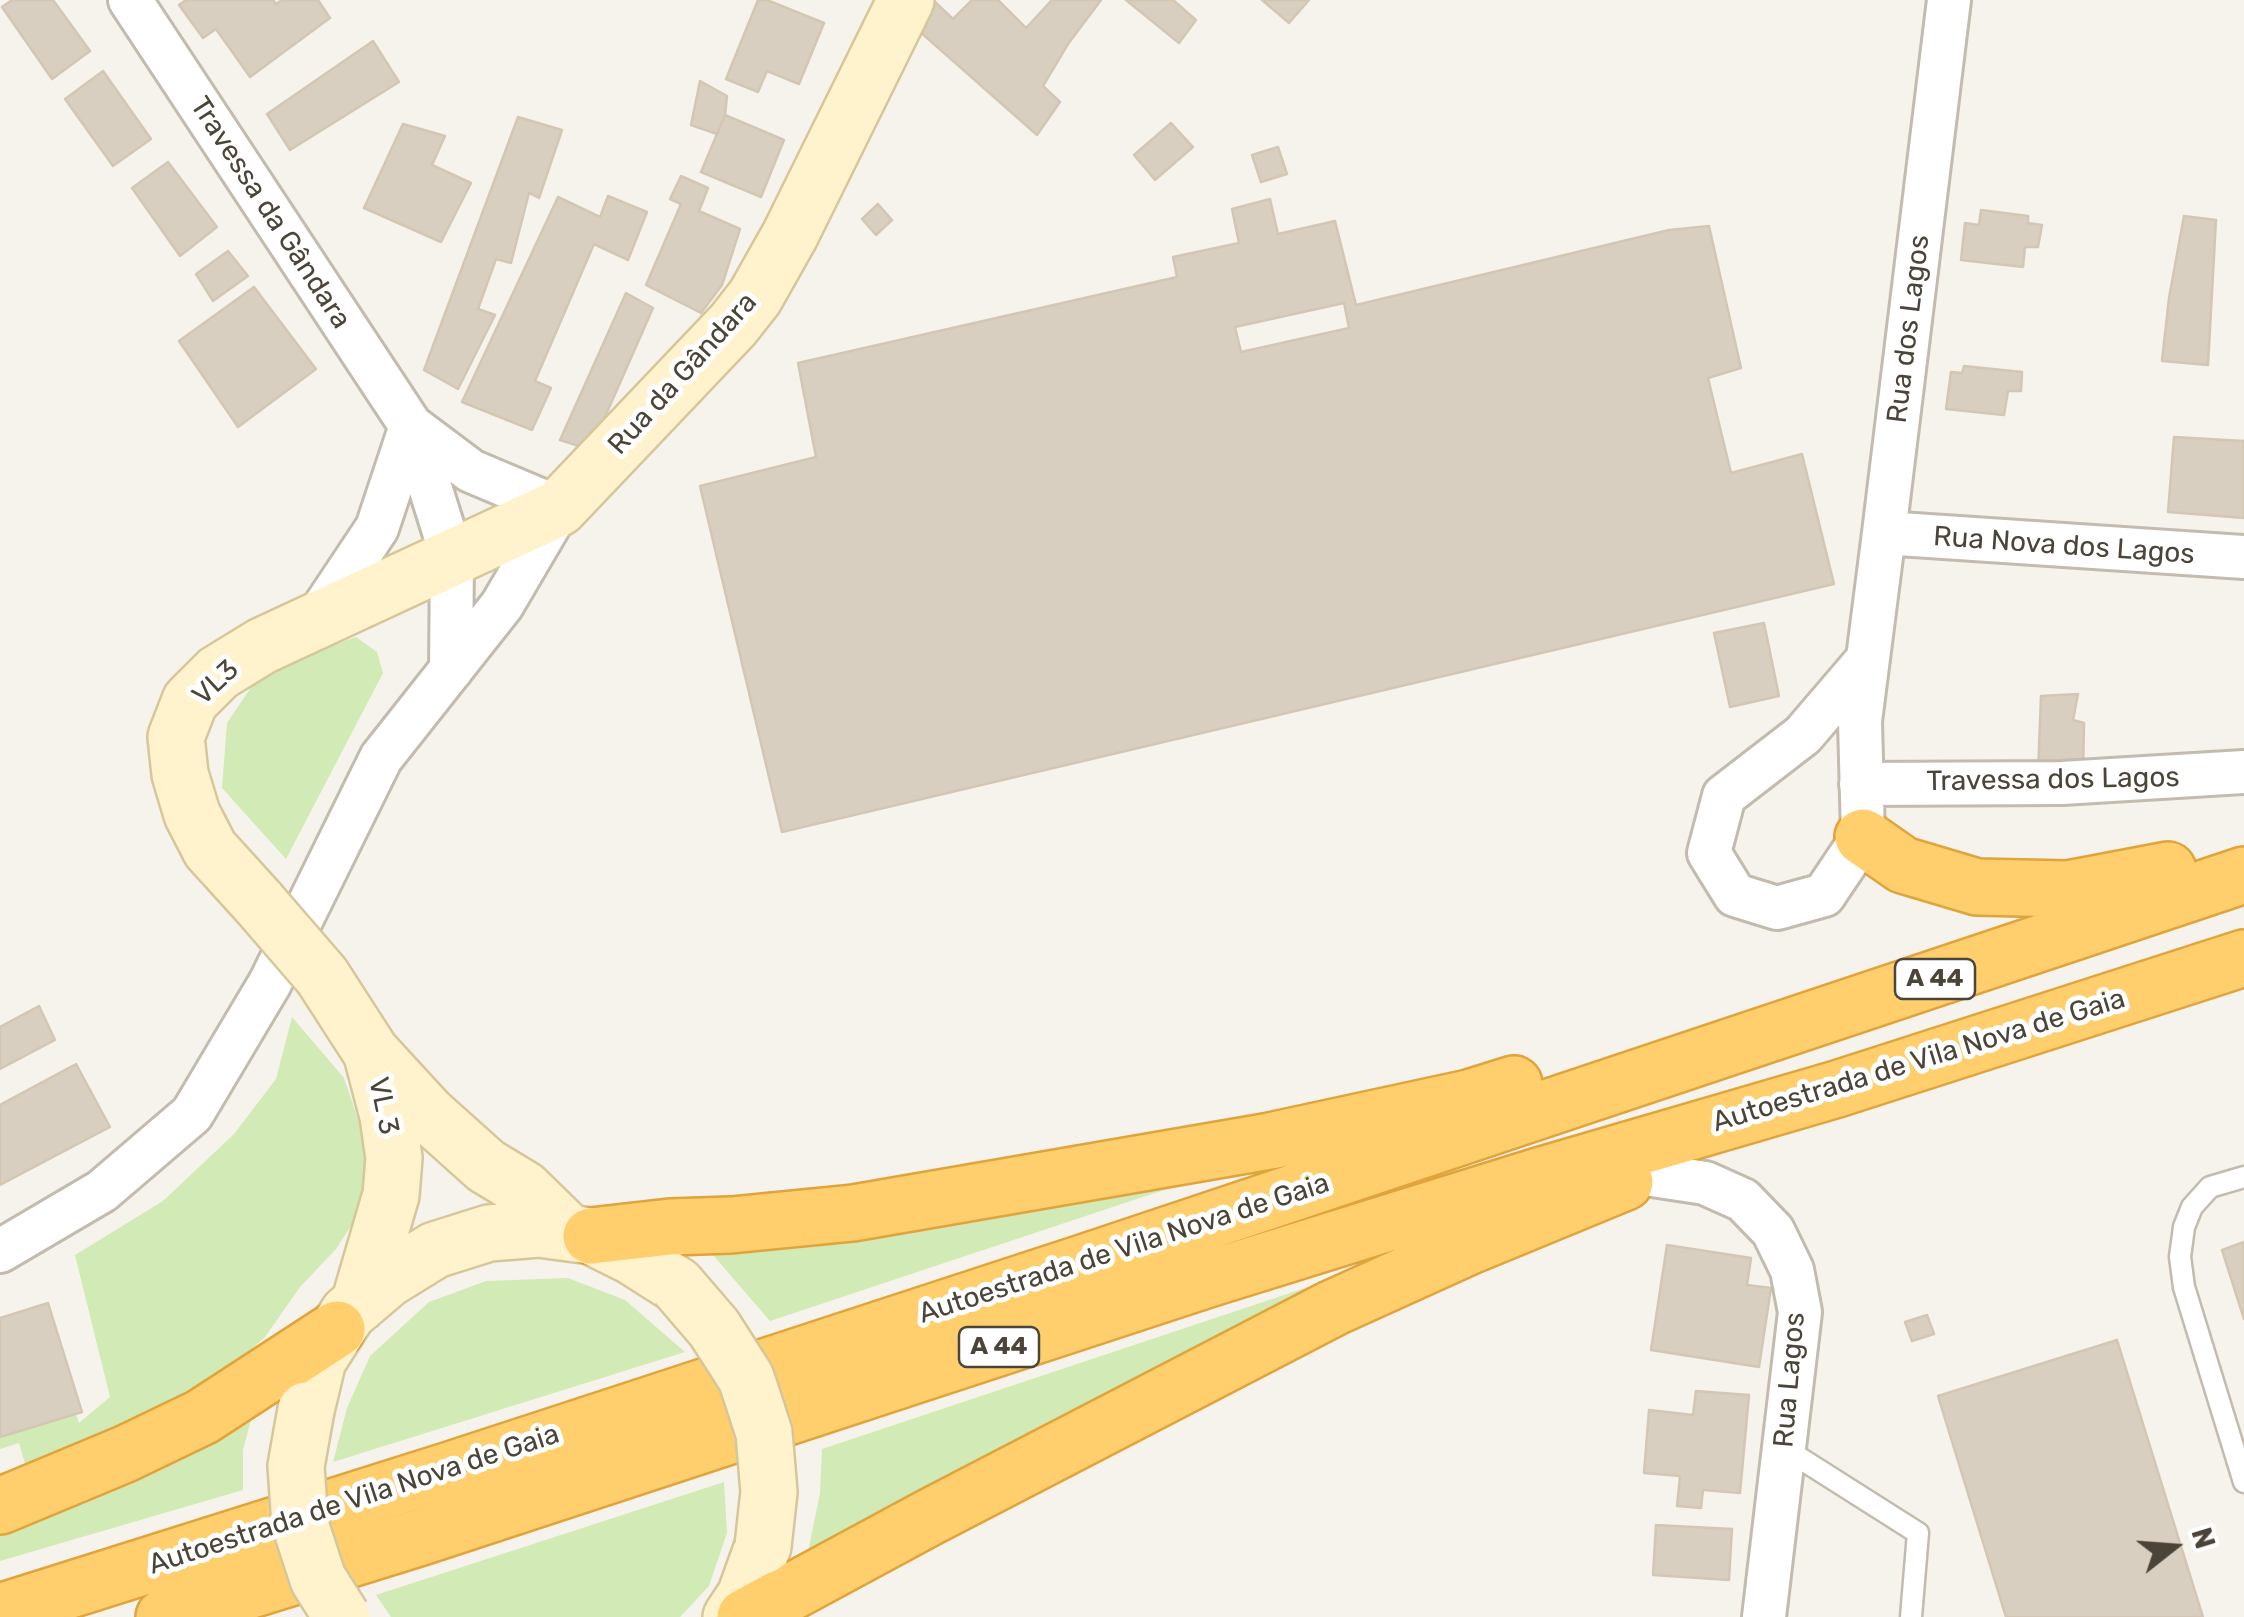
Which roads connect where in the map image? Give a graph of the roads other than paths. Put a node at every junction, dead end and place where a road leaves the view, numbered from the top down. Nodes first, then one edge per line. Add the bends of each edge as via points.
1 (130, 0) edge
2 (906, 0) edge
3 (1948, 0) edge
4 (411, 426) junction
5 (559, 508) junction
6 (1884, 533) junction
7 (2244, 556) edge
8 (452, 557) junction
9 (315, 621) junction
10 (1868, 658) junction
11 (451, 670) junction
12 (2244, 772) edge
13 (1861, 784) junction
14 (1864, 837) junction
15 (2244, 846) edge
16 (2168, 870) junction
17 (2244, 875) edge
18 (2244, 958) edge
19 (371, 1052) junction
20 (1837, 1089) junction
21 (1646, 1174) junction
22 (2244, 1176) edge
23 (580, 1235) junction
24 (0, 1250) edge
25 (348, 1317) junction
26 (1784, 1447) junction
27 (2244, 1482) edge
28 (0, 1506) edge
29 (0, 1612) edge
30 (164, 1617) edge
31 (342, 1617) edge
32 (731, 1617) edge
33 (745, 1617) edge
34 (1764, 1617) edge
35 (1912, 1617) edge

1 - 4 street, Travessa da Gândara
2 - 5 main road, Rua da Gândara via 755,297
3 - 6 street, Rua dos Lagos
4 - 5 street, Travessa da Gândara via 471,471
4 - 8 street, Travessa da Gândara
4 - 9 street via 377,528
5 - 8 main road, VL3
5 - 11 street, Rua da Gândara via 502,605
6 - 7 street, Rua Nova dos Lagos
6 - 10 street, Rua dos Lagos
8 - 9 main road, VL3
8 - 11 street
9 - 19 main road, VL3, bridge via 218,673 190,701 176,737 180,774 210,849 322,976
10 - 13 street, Rua dos Lagos
10 - 14 street via 1802,735 1724,796 1709,853 1734,895 1777,908 1824,895
11 - 24 street, Rua da Gândara via 381,758 270,983 192,1114 102,1191
12 - 13 street, Travessa dos Lagos via 2062,783
13 - 14 street, Rua dos Lagos
14 - 16 highway via 1903,865 1977,886 2068,889
15 - 16 highway
16 - 23 highway via 1469,1098 1270,1141 854,1214
17 - 29 highway, Autoestrada de Vila Nova de Gaia / A 44 via 1083,1263
18 - 20 highway, Autoestrada de Vila Nova de Gaia / A 44
19 - 23 main road, VL 3 via 486,1166
19 - 25 main road, VL 3 via 394,1158 391,1195
20 - 21 highway
20 - 30 highway, Autoestrada de Vila Nova de Gaia / A 44 via 1208,1279
21 - 26 street, Rua Lagos via 1704,1184 1743,1200 1773,1231 1792,1270 1800,1312
21 - 33 highway via 1333,1308
22 - 27 lane via 2210,1187 2192,1207 2180,1256
23 - 25 main road, VL 3 via 539,1229 489,1233 435,1250 388,1279
23 - 32 main road, VL 3, bridge via 677,1284 714,1328 750,1388 764,1433 768,1492 763,1546
25 - 28 highway via 202,1417
25 - 31 main road, VL 3, bridge via 318,1360 296,1466 300,1524 318,1578
26 - 34 street, Rua Lagos
26 - 35 lane via 1918,1533

